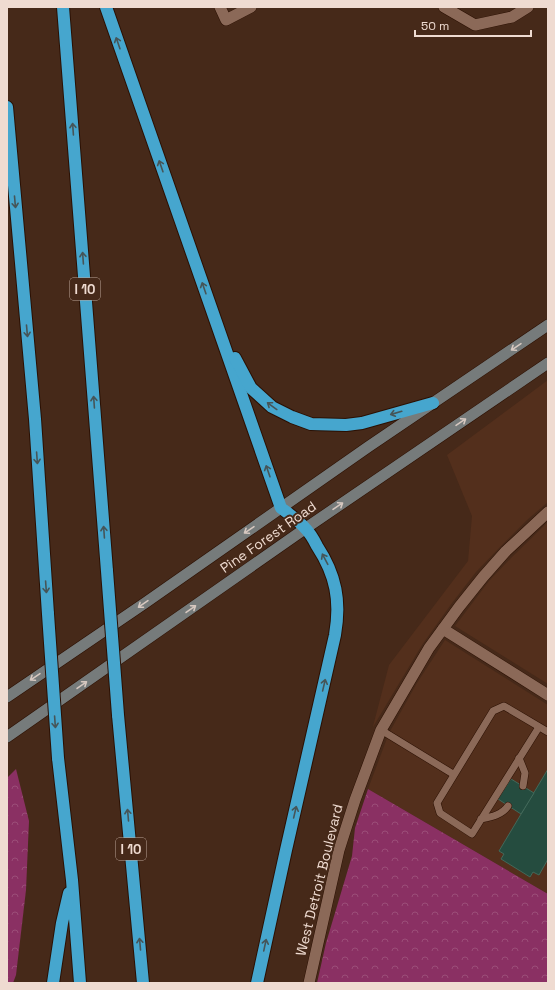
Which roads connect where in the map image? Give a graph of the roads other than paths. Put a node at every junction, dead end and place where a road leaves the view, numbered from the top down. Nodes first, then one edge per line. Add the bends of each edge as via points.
1 (63, 7) edge
2 (106, 7) edge
3 (220, 7) edge
4 (251, 7) edge
5 (444, 7) edge
6 (528, 7) edge
7 (7, 107) edge
8 (217, 325) junction
9 (548, 325) edge
10 (548, 363) edge
11 (548, 370) edge
12 (532, 374) junction
13 (433, 403) junction
14 (281, 508) junction
15 (548, 512) edge
16 (306, 528) junction
17 (443, 629) junction
18 (548, 695) edge
19 (7, 697) edge
20 (539, 727) junction
21 (381, 730) junction
22 (548, 732) edge
23 (7, 737) edge
24 (519, 758) junction
25 (453, 774) junction
26 (522, 786) dead end
27 (508, 806) dead end
28 (482, 819) junction
29 (72, 880) junction
30 (53, 983) edge
31 (80, 983) edge
32 (144, 983) edge
33 (257, 983) edge
34 (309, 983) edge

32 -> 1 highway, I 10, bridge via 118,715
8 -> 2 highway
3 - 4 street via 226,20
5 - 6 street via 475,25 512,17
7 -> 29 highway, bridge via 35,419 58,758
13 -> 8 highway via 362,423 311,424 272,407 251,388
14 -> 8 highway
9 -> 13 main road, Pine Forest Road
10 - 12 main road, Pine Forest Road
11 - 12 street
16 -> 12 main road, Pine Forest Road
13 - 14 main road, Pine Forest Road
14 - 16 highway
14 -> 19 main road, Pine Forest Road
15 - 17 street, West Detroit Boulevard via 488,572
23 -> 16 main road, Pine Forest Road
33 -> 16 highway via 338,618 338,600 333,578 326,560
17 - 18 street
17 - 21 street, West Detroit Boulevard
20 - 22 lane
20 - 24 lane
20 - 25 lane via 504,706 493,711
21 - 25 lane
21 - 34 street, West Detroit Boulevard via 339,850
24 - 26 lane via 525,773
24 - 28 lane
25 - 28 lane via 437,802 440,813 472,834
27 - 28 lane via 496,816
29 - 30 highway
29 - 31 highway

